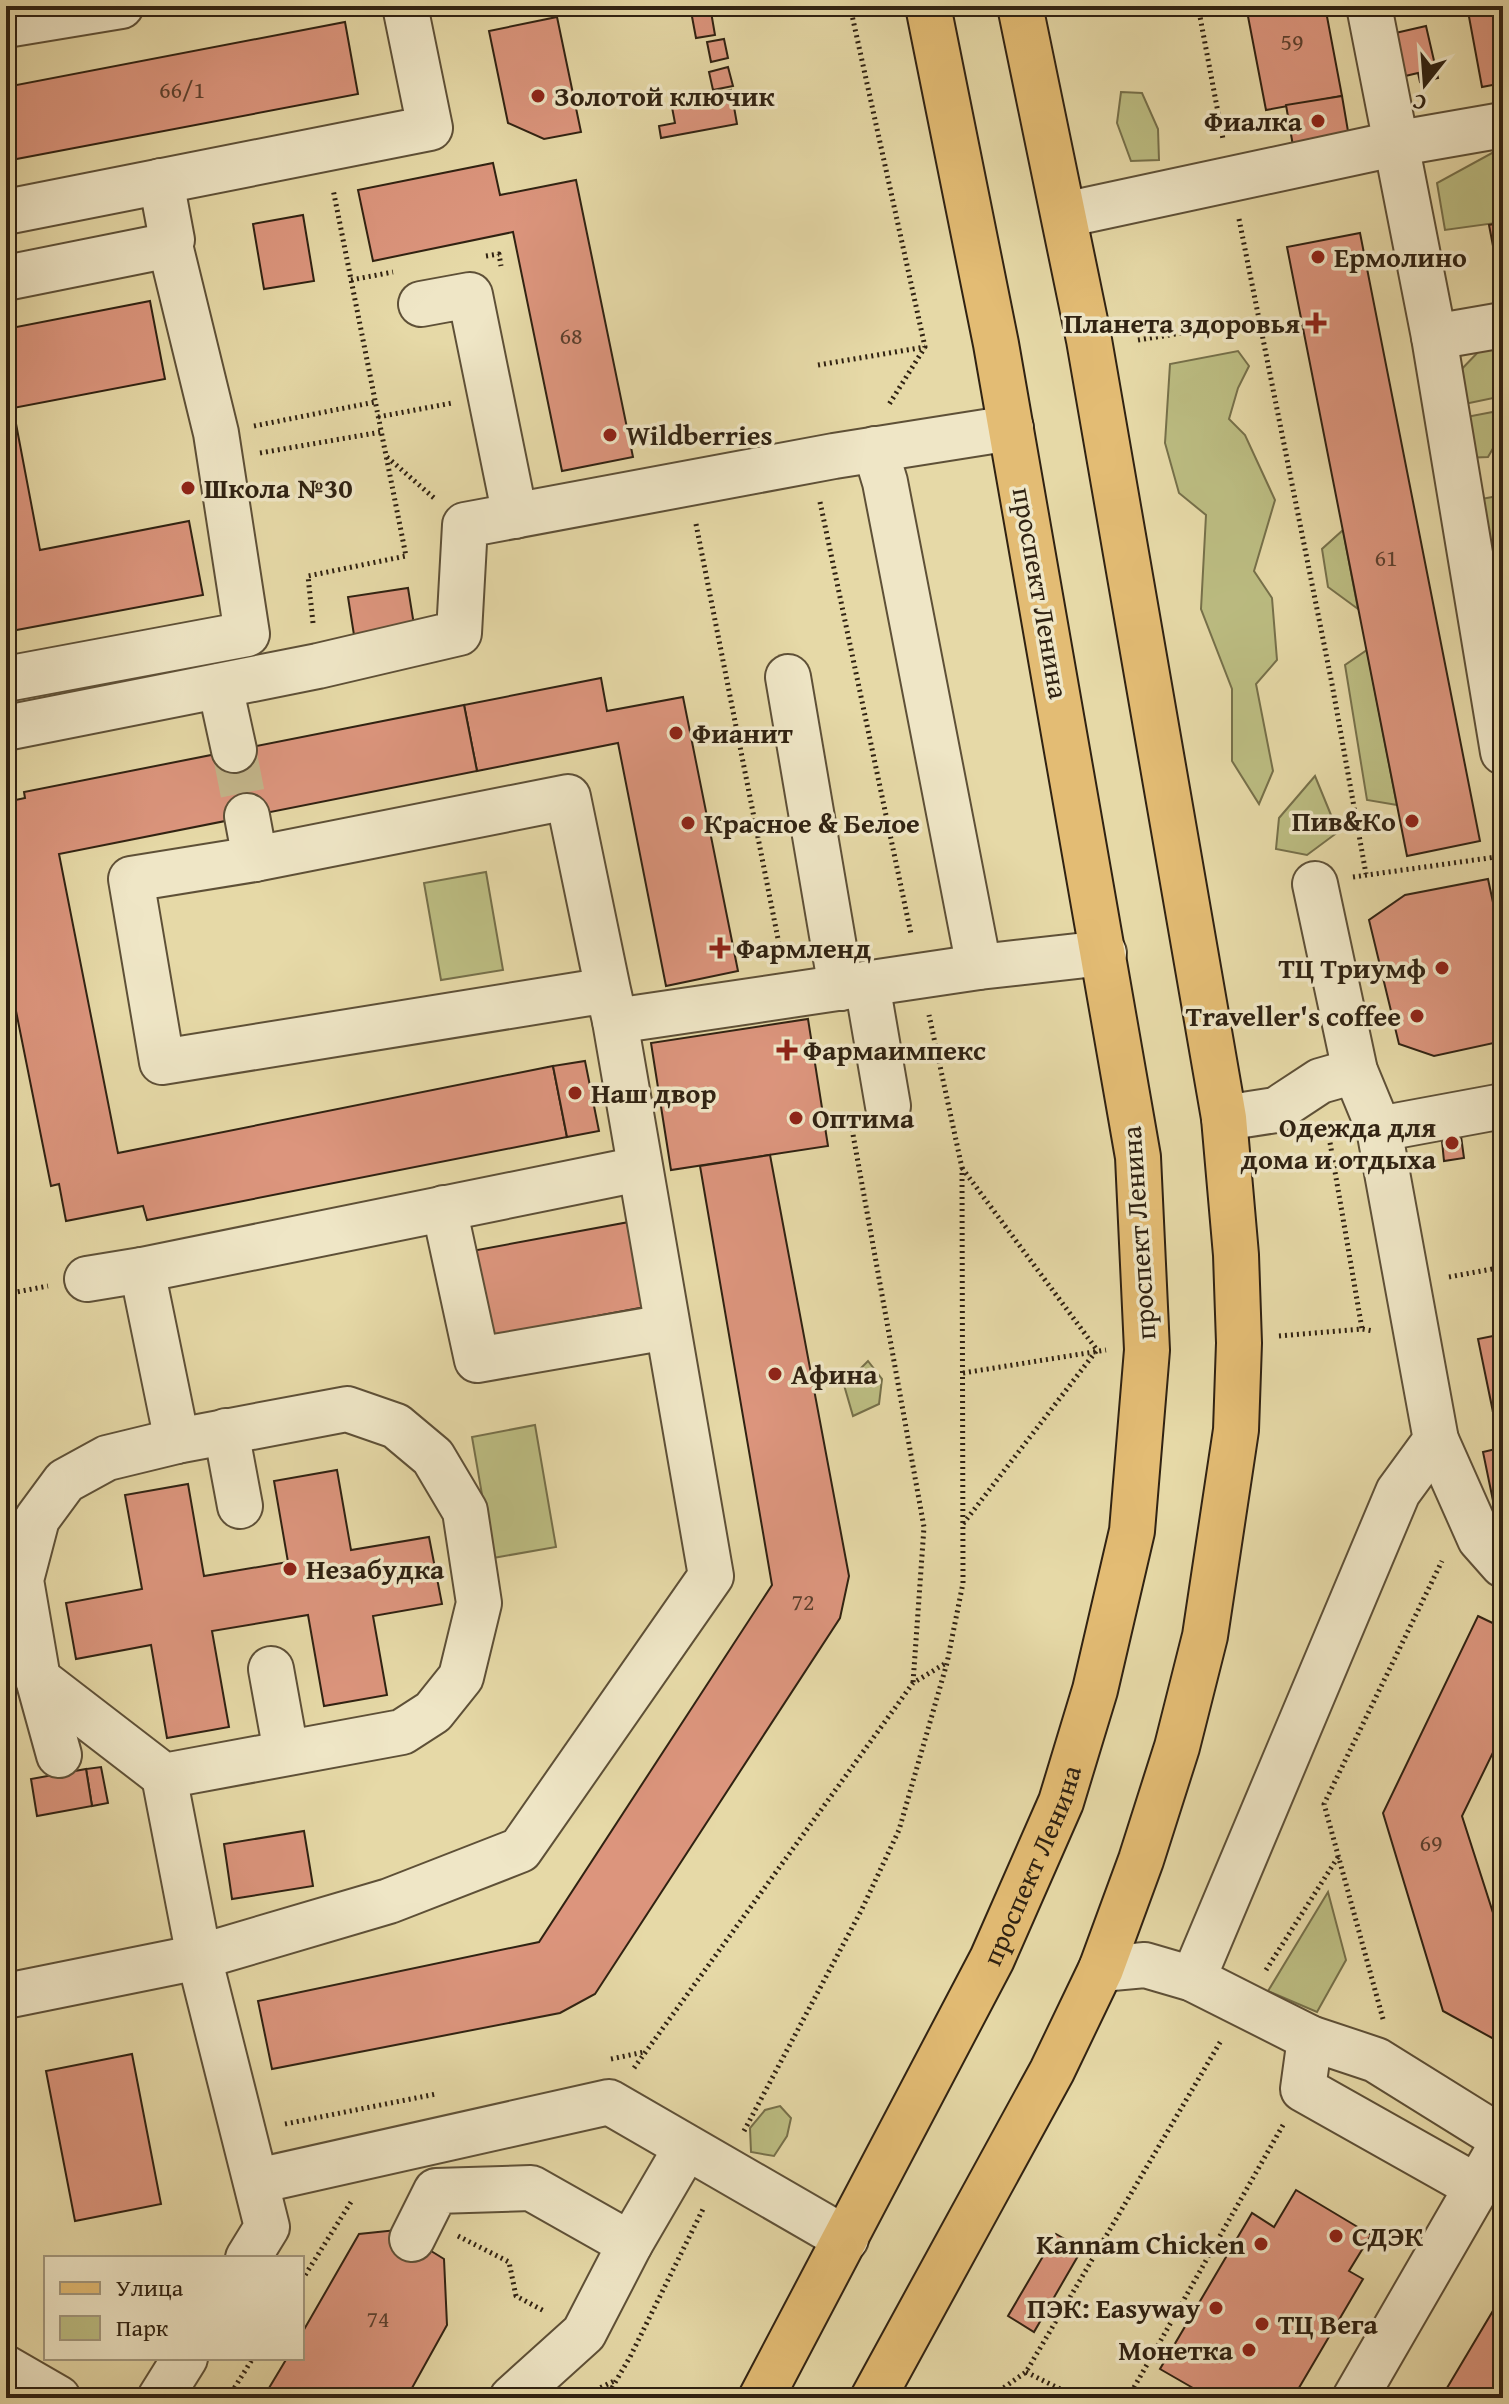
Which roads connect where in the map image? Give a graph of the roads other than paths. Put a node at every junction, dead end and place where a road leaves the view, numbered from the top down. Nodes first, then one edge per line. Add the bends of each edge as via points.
1 (121, 6) edge
2 (928, 6) edge
3 (1020, 6) edge
4 (1369, 6) edge
5 (411, 7) edge
6 (6, 25) edge
7 (1503, 125) edge
8 (1394, 144) junction
9 (161, 181) junction
10 (6, 212) edge
11 (1064, 215) junction
12 (170, 245) junction
13 (6, 278) edge
14 (421, 304) dead end
15 (1503, 325) edge
16 (1434, 337) junction
17 (1011, 428) junction
18 (866, 451) junction
19 (515, 516) junction
20 (788, 677) dead end
21 (6, 679) edge
22 (220, 686) junction
23 (6, 728) edge
24 (1501, 733) edge
25 (234, 750) tunnel mouth
26 (247, 816) tunnel mouth
27 (255, 859) junction
28 (1315, 884) dead end
29 (1104, 953) junction
30 (979, 967) junction
31 (854, 986) junction
32 (611, 1006) junction
33 (1338, 1076) junction
34 (1503, 1106) edge
35 (870, 1117) road end
36 (1224, 1118) junction
37 (1379, 1129) junction
38 (639, 1169) junction
39 (444, 1208) junction
40 (142, 1270) junction
41 (87, 1279) dead end
42 (667, 1327) junction
43 (226, 1431) junction
44 (1436, 1440) junction
45 (177, 1441) junction
46 (240, 1506) dead end
47 (1503, 1565) edge
48 (271, 1669) dead end
49 (38, 1679) junction
50 (286, 1752) junction
51 (59, 1755) dead end
52 (164, 1776) junction
53 (199, 1957) junction
54 (1101, 1969) junction
55 (1193, 1979) junction
56 (6, 1996) edge
57 (1310, 2038) junction
58 (1503, 2140) edge
59 (686, 2148) junction
60 (257, 2181) junction
61 (1477, 2187) junction
62 (417, 2229) road end
63 (846, 2239) junction
64 (630, 2244) junction
65 (249, 2256) edge
66 (184, 2360) edge
67 (6, 2368) edge
68 (58, 2398) edge
69 (160, 2398) edge
70 (512, 2398) edge
71 (761, 2398) edge
72 (873, 2398) edge
73 (1355, 2398) edge

1 - 6 lane
2 - 17 main road, проспект Ленина
3 - 11 main road
4 - 8 lane
5 - 9 lane via 430,128
7 - 8 lane
8 - 11 lane
8 - 16 lane
9 - 10 lane
9 - 12 lane
11 - 36 main road
12 - 13 lane
12 - 21 lane via 218,447 247,634
14 - 19 lane via 470,295
15 - 16 lane
16 - 24 lane
17 - 18 lane
17 - 29 main road, проспект Ленина
18 - 19 lane
18 - 30 lane via 885,482
19 - 22 lane via 465,525 459,633
20 - 31 lane
22 - 23 lane
22 - 25 lane
26 - 27 lane
27 - 32 lane via 568,797
27 - 32 lane via 131,879 162,1062
28 - 33 lane
29 - 30 lane
29 - 63 main road, проспект Ленина via 1138,1157 1147,1350 1132,1531 1095,1690 1061,1802 992,1959
30 - 31 lane
31 - 32 lane via 789,996
31 - 35 lane
32 - 38 lane
33 - 36 lane via 1276,1110
33 - 37 lane
34 - 37 lane
36 - 54 main road via 1236,1255 1236,1430 1205,1636 1141,1860
37 - 44 lane
38 - 39 lane
38 - 42 lane
39 - 40 lane
39 - 42 lane via 477,1360
40 - 41 lane
40 - 45 lane
42 - 53 lane via 711,1576 520,1850 389,1901
43 - 45 lane
43 - 46 lane
43 - 50 lane via 347,1409 359,1413 396,1426 433,1457 465,1511 479,1603 461,1677 433,1712 402,1732
44 - 47 lane via 1480,1539
44 - 55 lane via 1398,1492
45 - 49 lane via 93,1465 65,1481 37,1519 21,1580
48 - 50 lane
49 - 51 lane
49 - 52 lane
50 - 52 lane
52 - 53 lane
53 - 56 lane
53 - 60 lane
54 - 55 lane via 1145,1965
54 - 72 main road via 1052,2071
55 - 57 lane
57 - 58 lane via 1376,2060
57 - 61 lane via 1303,2089
58 - 61 lane
59 - 60 lane via 609,2102
59 - 63 lane
59 - 64 lane
60 - 65 lane via 267,2227
61 - 73 lane
62 - 64 lane via 436,2191 531,2188
63 - 71 main road, проспект Ленина
64 - 70 lane via 584,2333
66 - 69 lane
67 - 68 lane

